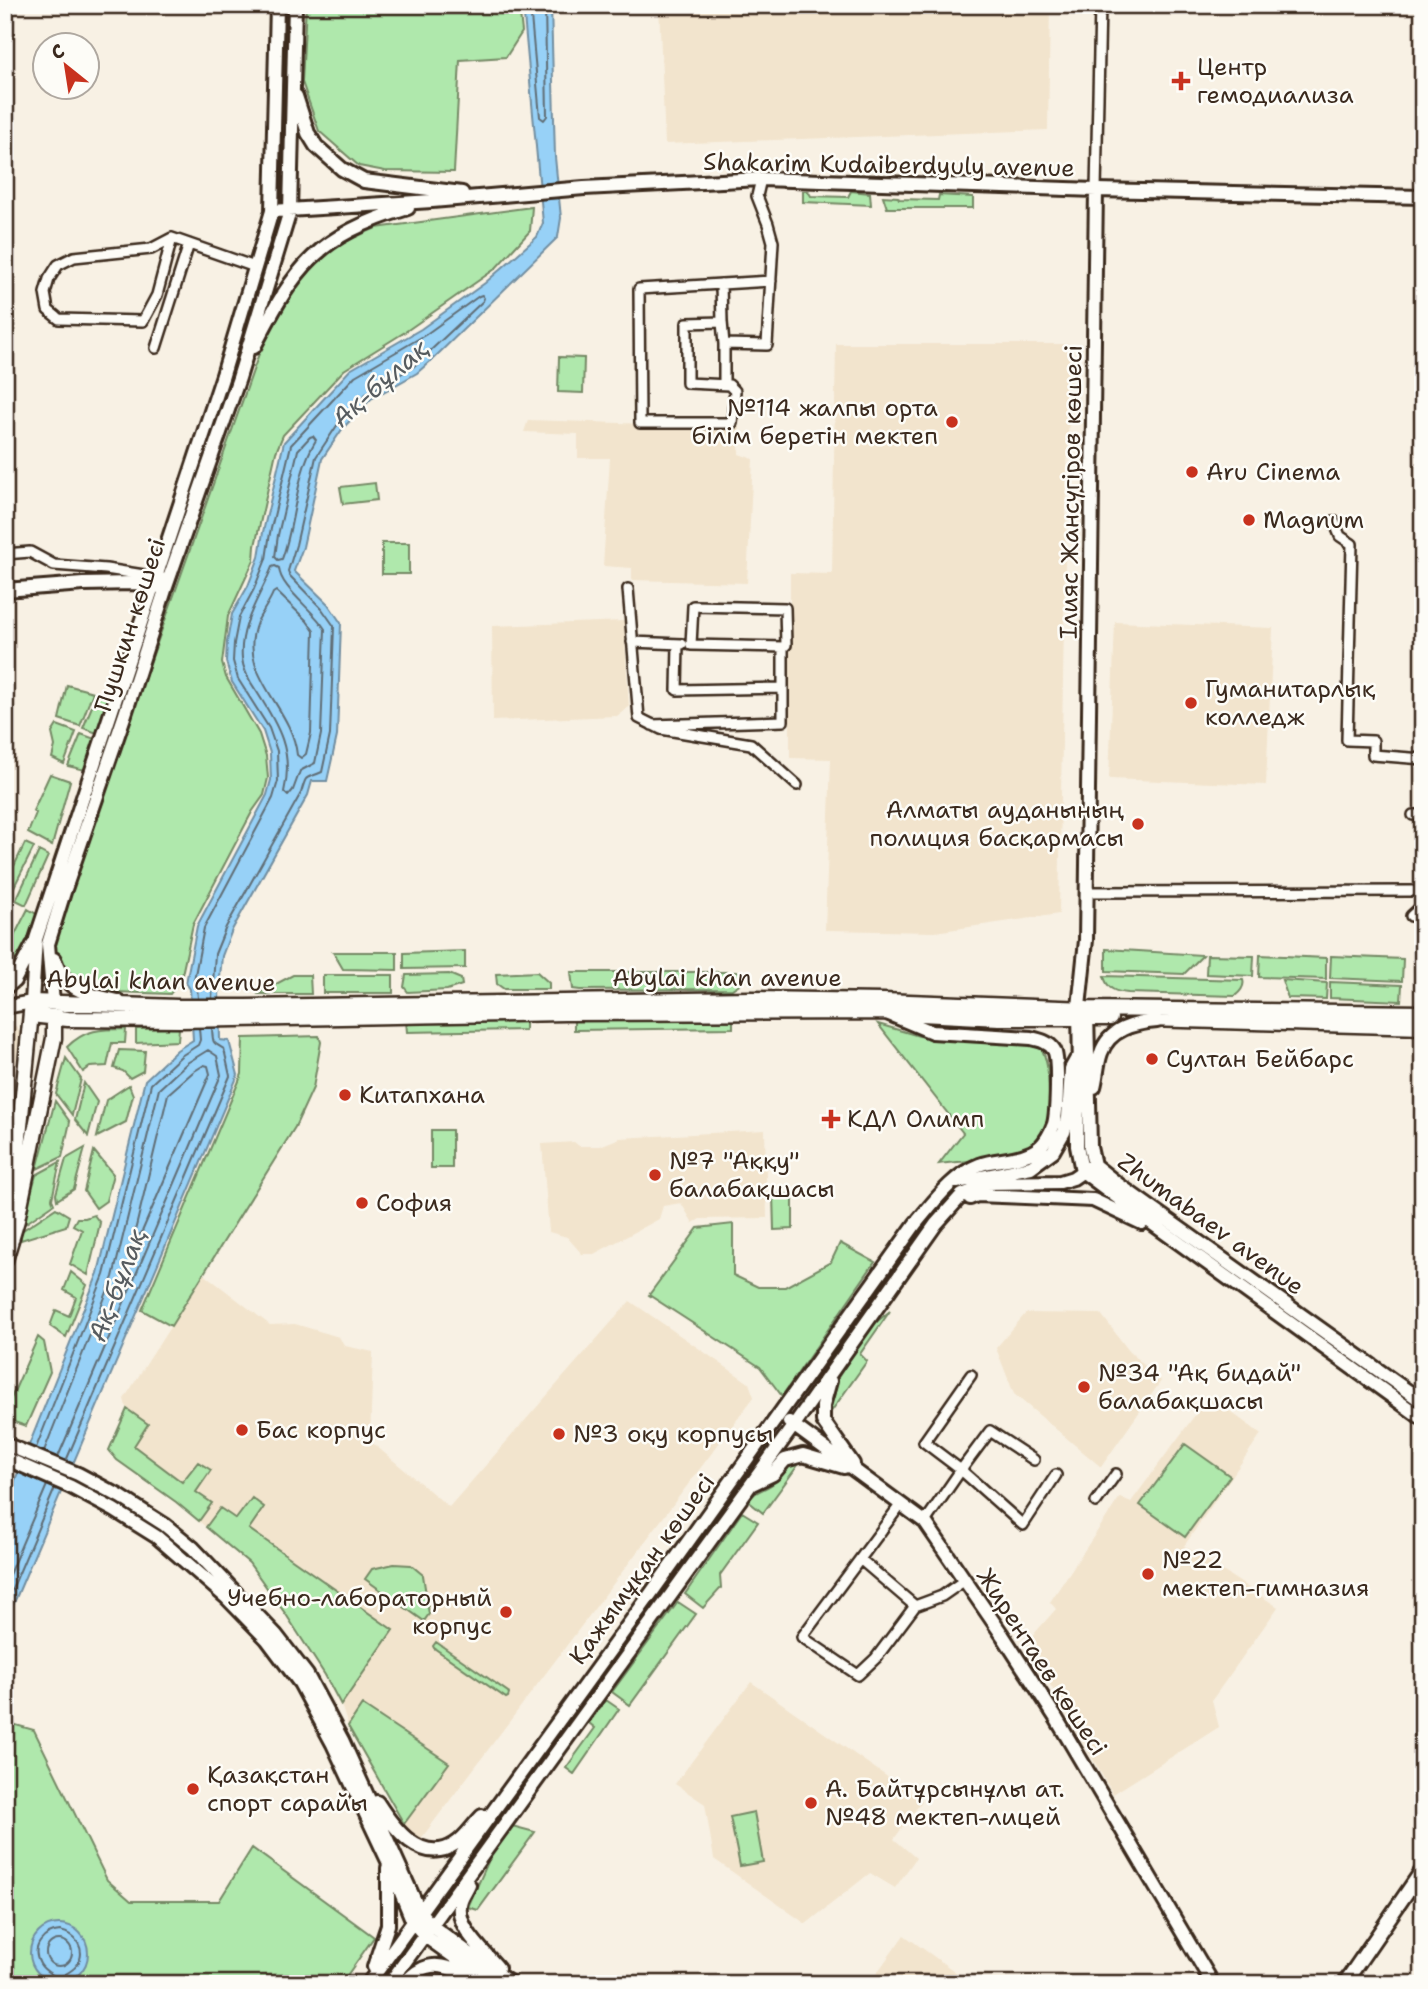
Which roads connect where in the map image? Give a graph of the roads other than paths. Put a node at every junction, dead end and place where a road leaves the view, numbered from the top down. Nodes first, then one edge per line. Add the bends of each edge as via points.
1 (277, 5) edge
2 (295, 5) edge
3 (1100, 5) edge
4 (293, 85) junction
5 (761, 178) junction
6 (1096, 190) junction
7 (484, 196) junction
8 (1423, 197) edge
9 (432, 201) junction
10 (272, 211) junction
11 (290, 211) junction
12 (172, 238) junction
13 (189, 244) junction
14 (255, 267) junction
15 (771, 281) junction
16 (721, 284) junction
17 (722, 322) junction
18 (724, 344) junction
19 (156, 348) dead end
20 (239, 377) junction
21 (724, 384) junction
22 (1334, 522) dead end
23 (5, 554) edge
24 (161, 582) junction
25 (5, 590) edge
26 (628, 590) dead end
27 (632, 642) junction
28 (678, 644) junction
29 (691, 645) junction
30 (783, 647) junction
31 (783, 688) junction
32 (652, 725) junction
33 (1423, 759) edge
34 (797, 785) dead end
35 (1412, 891) dead end
36 (1086, 892) junction
37 (1423, 905) edge
38 (1411, 916) dead end
39 (42, 941) junction
40 (5, 988) edge
41 (136, 1005) junction
42 (5, 1008) edge
43 (31, 1009) junction
44 (54, 1011) junction
45 (882, 1012) junction
46 (178, 1013) junction
47 (245, 1013) junction
48 (1083, 1013) junction
49 (1423, 1013) edge
50 (1182, 1020) junction
51 (1423, 1027) edge
52 (1079, 1056) junction
53 (26, 1065) junction
54 (47, 1069) junction
55 (1089, 1108) junction
56 (1088, 1168) junction
57 (953, 1182) junction
58 (993, 1183) junction
59 (950, 1206) junction
60 (5, 1214) edge
61 (1153, 1224) junction
62 (5, 1260) edge
63 (834, 1370) junction
64 (971, 1375) dead end
65 (1423, 1402) edge
66 (779, 1414) junction
67 (1423, 1419) edge
68 (793, 1426) junction
69 (5, 1444) edge
70 (5, 1458) edge
71 (1034, 1460) dead end
72 (961, 1470) junction
73 (858, 1473) junction
74 (1116, 1474) dead end
75 (1056, 1475) dead end
76 (751, 1485) junction
77 (1096, 1502) dead end
78 (901, 1504) junction
79 (925, 1522) junction
80 (860, 1559) junction
81 (965, 1580) junction
82 (915, 1606) junction
83 (356, 1772) junction
84 (516, 1781) junction
85 (490, 1845) junction
86 (388, 1861) junction
87 (1423, 1869) edge
88 (416, 1917) junction
89 (429, 1931) junction
90 (368, 1983) edge
91 (389, 1984) edge
92 (403, 1984) edge
93 (482, 1984) edge
94 (492, 1984) edge
95 (512, 1984) edge
96 (1213, 1984) edge
97 (1344, 1984) edge

1 - 10 main road, Пушкин көшесі
2 - 4 main road, Пушкин көшесі
3 - 6 street, Ілияс Жансүгіров көшесі
4 - 7 main road via 308,133 342,169 364,181
4 - 11 main road, Пушкин көшесі
5 - 6 main road, Shakarim Kudaiberdyuly avenue
5 - 7 main road, Shakarim Kudaiberdyuly avenue
5 - 15 street via 757,196 773,242
6 - 8 main road, Shakarim Kudaiberdyuly avenue
6 - 36 main road, Ілияс Жансүгіров көшесі
7 - 9 main road, Shakarim Kudaiberdyuly avenue
9 - 11 main road, Shakarim Kudaiberdyuly avenue
9 - 20 main road via 356,228 310,258 288,285
10 - 11 main road, Shakarim Kudaiberdyuly avenue
10 - 14 main road, Пушкин көшесі
11 - 20 main road, Пушкин көшесі
12 - 12 street via 151,249 74,257 58,265 45,293 48,310 59,319 143,321 157,295
12 - 13 street
13 - 14 street
13 - 19 street
14 - 24 main road, Пушкин көшесі
15 - 16 street
15 - 18 street via 767,345
16 - 17 street
16 - 21 street via 639,289 640,423 732,423 735,391
17 - 18 street
17 - 21 street via 687,323 687,383
18 - 21 street
20 - 24 main road, Пушкин көшесі
22 - 33 street via 1340,536 1352,544 1347,740 1373,741 1373,755
23 - 24 street via 30,552 54,565 106,569
24 - 25 main road
24 - 39 main road, Пушкин көшесі
26 - 27 street
27 - 28 street
27 - 32 street via 639,718
28 - 29 street
28 - 31 street via 677,690
29 - 30 street
29 - 30 street via 693,606 785,608
30 - 31 street
31 - 32 street via 783,721
32 - 34 street via 751,744
35 - 36 street
36 - 48 main road, Ілияс Жансүгіров көшесі
37 - 38 street
39 - 40 main road
39 - 41 main road via 67,984 84,993
39 - 43 main road, Пушкин көшесі
39 - 44 main road, Пушкин көшесі
41 - 44 main road, Abylai khan avenue
41 - 46 main road, Abylai khan avenue
42 - 43 main road
43 - 44 main road, Abylai khan avenue
43 - 53 main road, Пушкин көшесі
44 - 46 main road
44 - 54 main road, Пушкин көшесі
45 - 47 main road, Abylai khan avenue
45 - 48 main road, Abylai khan avenue via 999,1018
45 - 57 main road, Қажымұқан көшесі via 932,1032 1031,1038 1054,1049 1054,1123 1042,1145 1023,1156 974,1168
46 - 47 main road
47 - 48 main road, Abylai khan avenue via 759,999
48 - 49 main road, Abylai khan avenue
48 - 50 main road, Abylai khan avenue
48 - 52 main road
48 - 55 main road, Zhumabaev avenue
50 - 51 main road, Abylai khan avenue
50 - 55 main road via 1133,1025 1113,1035 1100,1055
52 - 56 main road via 1077,1146
52 - 57 main road via 1071,1069 1068,1118 1053,1151 1031,1167
53 - 54 main road via 36,1059
53 - 60 main road, Пушкин көшесі via 15,1178
54 - 62 main road, Пушкин көшесі
55 - 56 main road, Zhumabaev avenue
56 - 58 main road via 1060,1182
56 - 61 main road, Zhumabaev avenue
56 - 65 main road, Zhumabaev avenue via 1119,1185
57 - 58 main road
57 - 66 main road, Қажымұқан көшесі via 914,1225
58 - 59 main road via 962,1195
59 - 61 main road via 977,1195 1093,1200
59 - 63 main road, Қажымұқан көшесі
61 - 67 main road, Zhumabaev avenue
63 - 68 main road, Қажымұқан көшесі
63 - 73 main road via 822,1406 823,1421
64 - 72 street via 924,1442
66 - 68 main road, Жирентаев көшесі
66 - 84 main road, Қажымұқан көшесі
68 - 73 main road, Жирентаев көшесі
68 - 76 main road, Қажымұқан көшесі
69 - 83 main road via 110,1491 193,1548 276,1635 307,1675
70 - 86 main road via 71,1487 157,1537 267,1639 295,1675 333,1744
71 - 72 street via 990,1431
72 - 75 street via 1023,1525
72 - 79 street
73 - 76 main road via 803,1455 785,1460 773,1474
73 - 78 main road, Жирентаев көшесі
74 - 77 street
76 - 85 main road, Қажымұқан көшесі
78 - 79 main road, Жирентаев көшесі
78 - 80 street
79 - 81 main road, Жирентаев көшесі
80 - 82 street
80 - 82 street via 802,1637 858,1675
81 - 82 street via 942,1596
81 - 96 main road, Жирентаев көшесі via 1056,1718
83 - 84 main road via 391,1824 415,1846 438,1852 455,1844
83 - 88 main road
84 - 88 main road, Қажымұқан көшесі
85 - 89 main road, Қажымұқан көшесі
85 - 95 main road via 460,1911 466,1931
86 - 88 main road
86 - 90 main road via 388,1925
87 - 97 main road
88 - 89 main road
88 - 90 main road, Қажымұқан көшесі
89 - 91 main road, Қажымұқан көшесі
89 - 94 main road
89 - 95 main road
92 - 93 main road via 427,1966 444,1966

